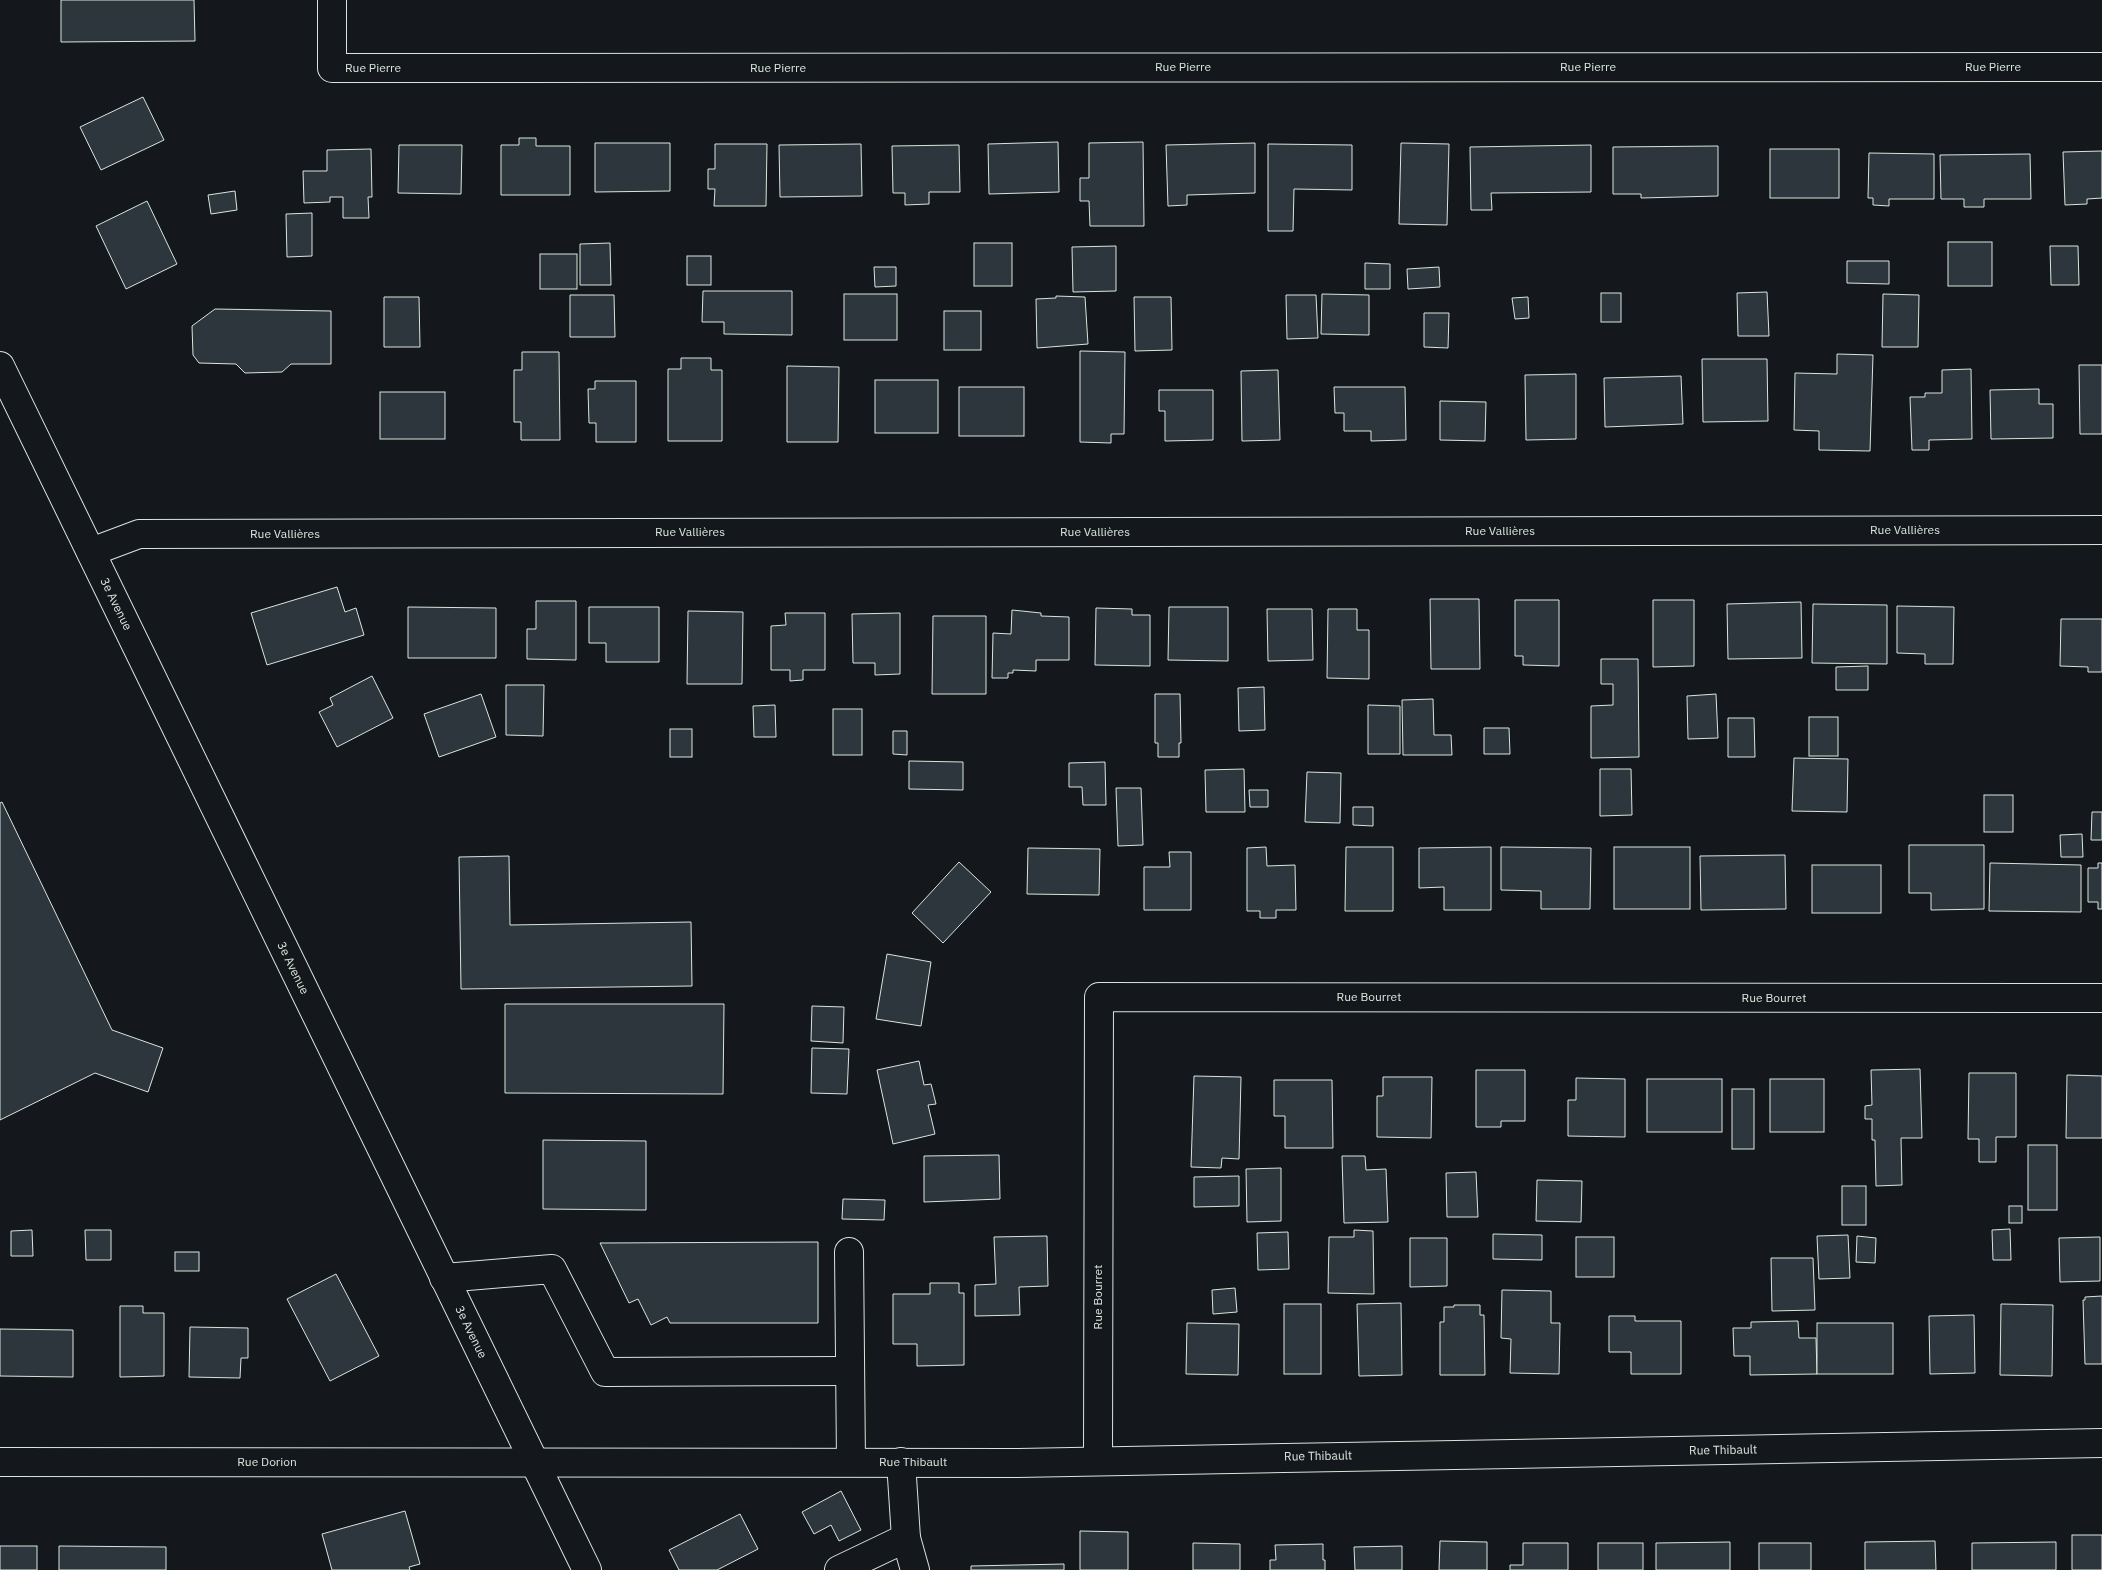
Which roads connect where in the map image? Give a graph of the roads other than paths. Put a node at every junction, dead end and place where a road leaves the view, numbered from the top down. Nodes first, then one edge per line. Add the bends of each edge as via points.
1 (332, 0) edge
2 (2102, 67) edge
3 (0, 366) edge
4 (2102, 530) edge
5 (90, 552) junction
6 (2102, 998) edge
7 (849, 1252) dead end
8 (444, 1278) junction
9 (850, 1371) junction
10 (2102, 1443) edge
11 (1098, 1460) junction
12 (533, 1461) junction
13 (0, 1462) edge
14 (851, 1462) junction
15 (901, 1462) junction
16 (906, 1538) junction
17 (587, 1570) edge
18 (839, 1570) edge
19 (916, 1570) edge

1 - 2 street, Rue Pierre via 332,68
3 - 5 street, 3e Avenue
4 - 5 street, Rue Vallières via 139,534
5 - 8 street, 3e Avenue
6 - 11 street, Rue Bourret via 1099,996
7 - 9 street
8 - 9 street via 552,1269 605,1372
8 - 12 street, 3e Avenue
9 - 14 street
10 - 11 street, Rue Thibault
11 - 15 street, Rue Thibault
12 - 13 street, Rue Dorion
12 - 14 street, Rue Thibault
12 - 17 street, 3e Avenue
14 - 15 street, Rue Thibault
15 - 16 street
16 - 18 street
16 - 19 street

